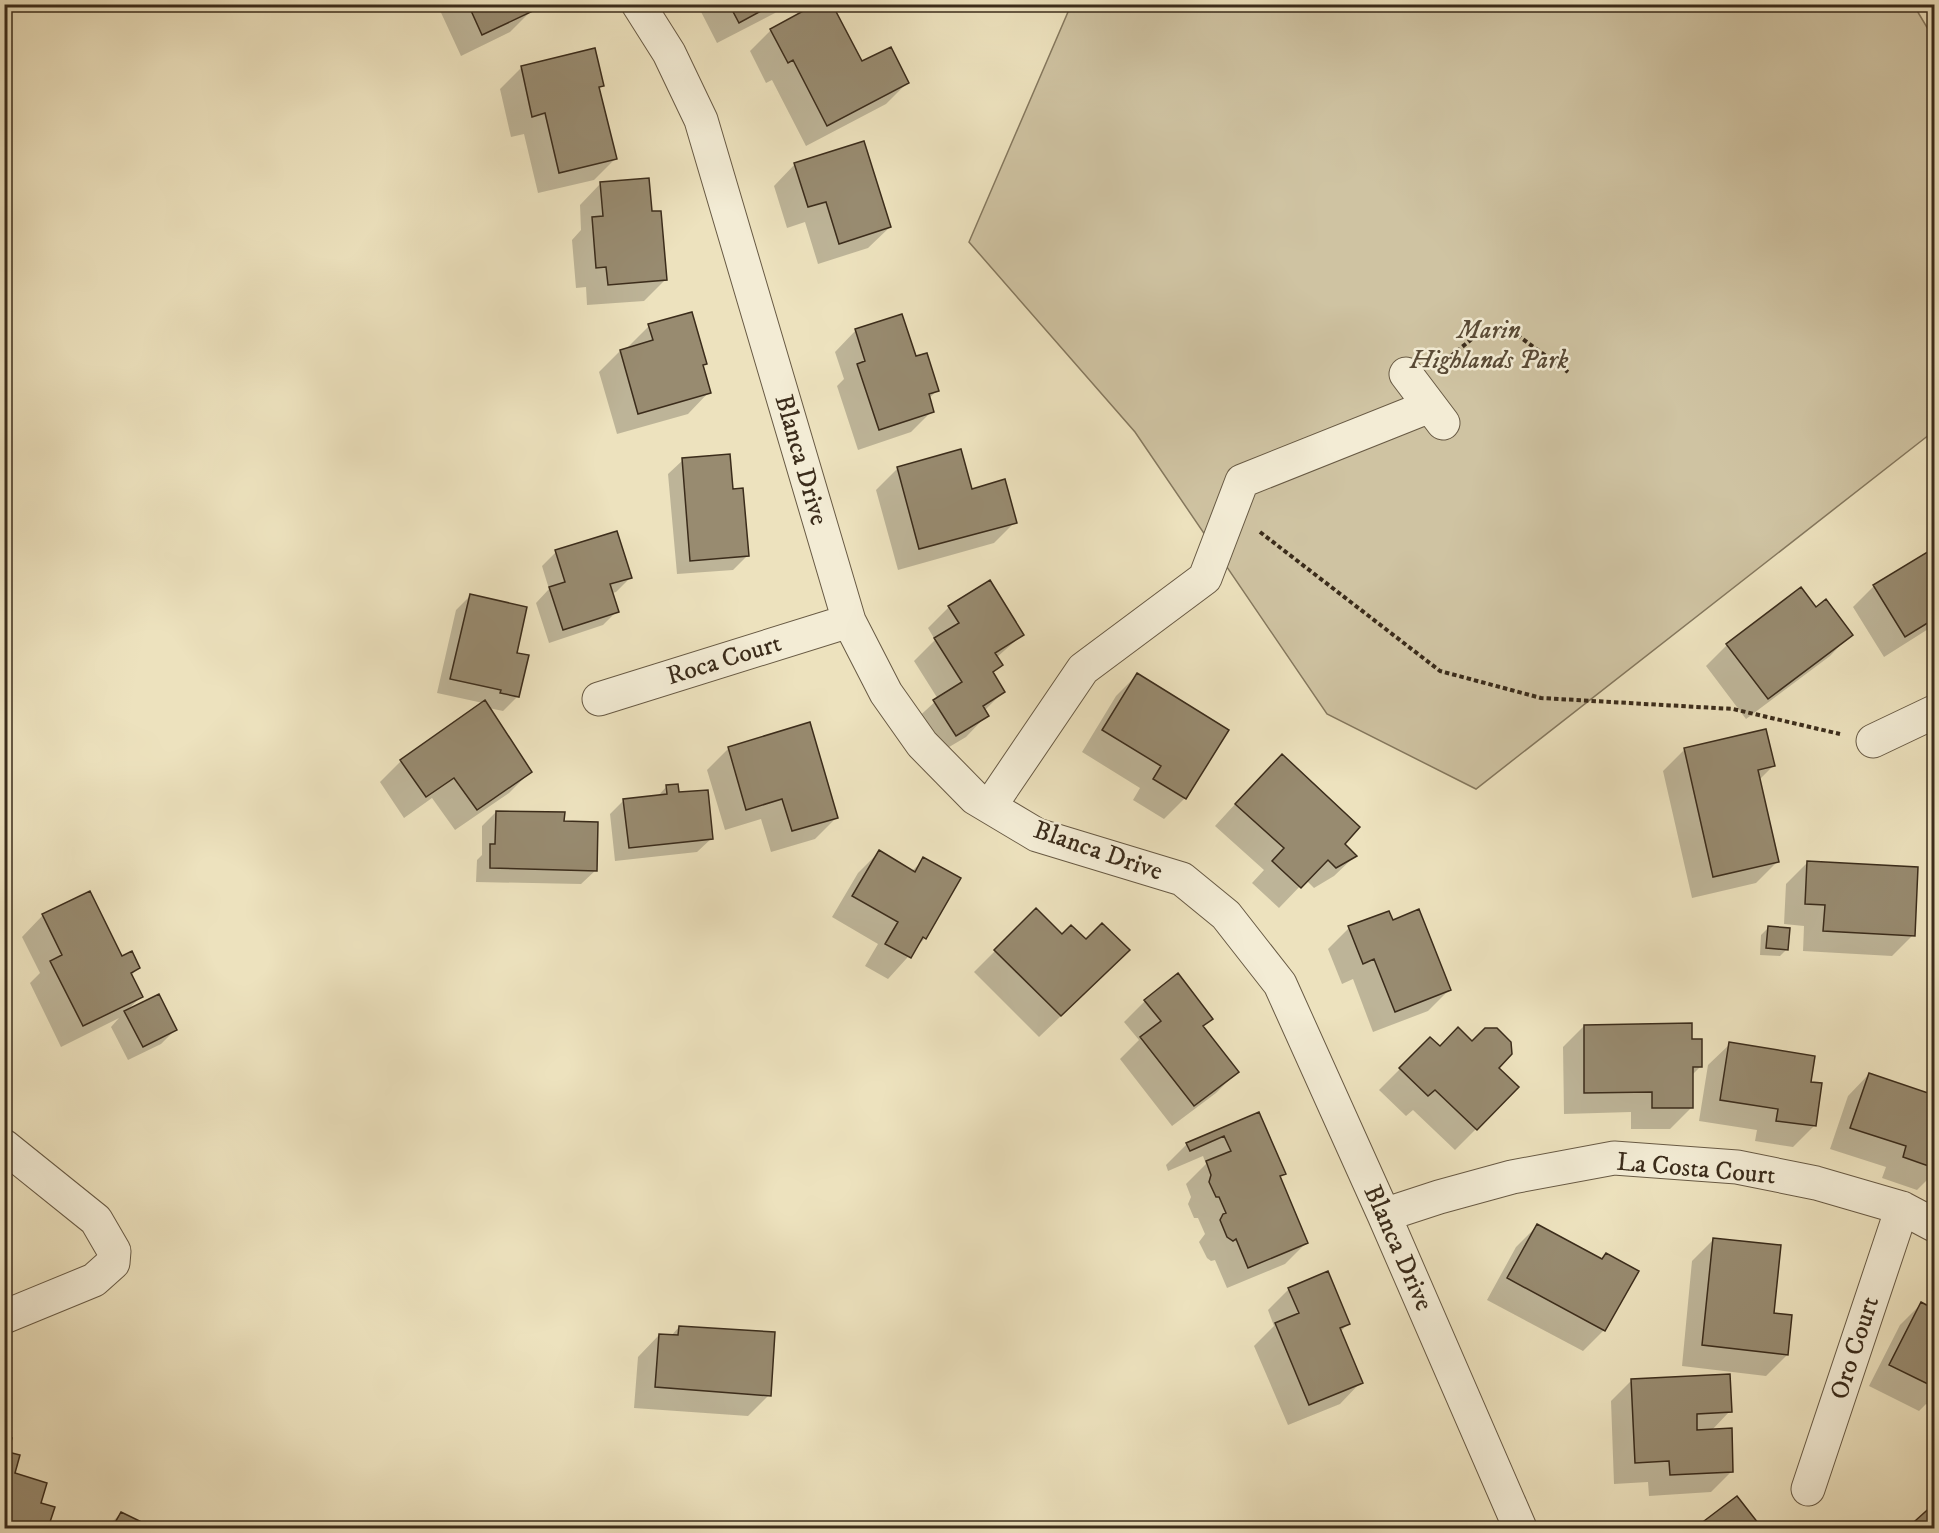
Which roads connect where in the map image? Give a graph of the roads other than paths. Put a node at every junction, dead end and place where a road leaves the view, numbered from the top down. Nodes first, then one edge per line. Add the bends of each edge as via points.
1 (639, 4) edge
2 (1406, 374) dead end
3 (849, 621) junction
4 (599, 699) dead end
5 (1935, 712) edge
6 (1873, 741) road end
7 (990, 806) junction
8 (4, 1146) edge
9 (1902, 1208) junction
10 (1384, 1215) junction
11 (1935, 1225) edge
12 (4, 1317) edge
13 (1808, 1489) dead end
14 (1520, 1528) edge

1 - 3 street, Blanca Drive via 702,120
2 - 7 street via 1436,415 1240,483 1205,578 1083,669
3 - 4 street, Roca Court
3 - 7 street, Blanca Drive via 886,693 922,744 975,798
5 - 6 street
7 - 10 street, Blanca Drive via 1037,835 1182,879 1226,915 1280,984
8 - 12 street via 96,1220 114,1251 113,1263 94,1280
9 - 10 street, La Costa Court via 1816,1183 1737,1167 1614,1158 1512,1178
9 - 11 street, La Costa Court
9 - 13 street, Oro Court
10 - 14 street, Blanca Drive

